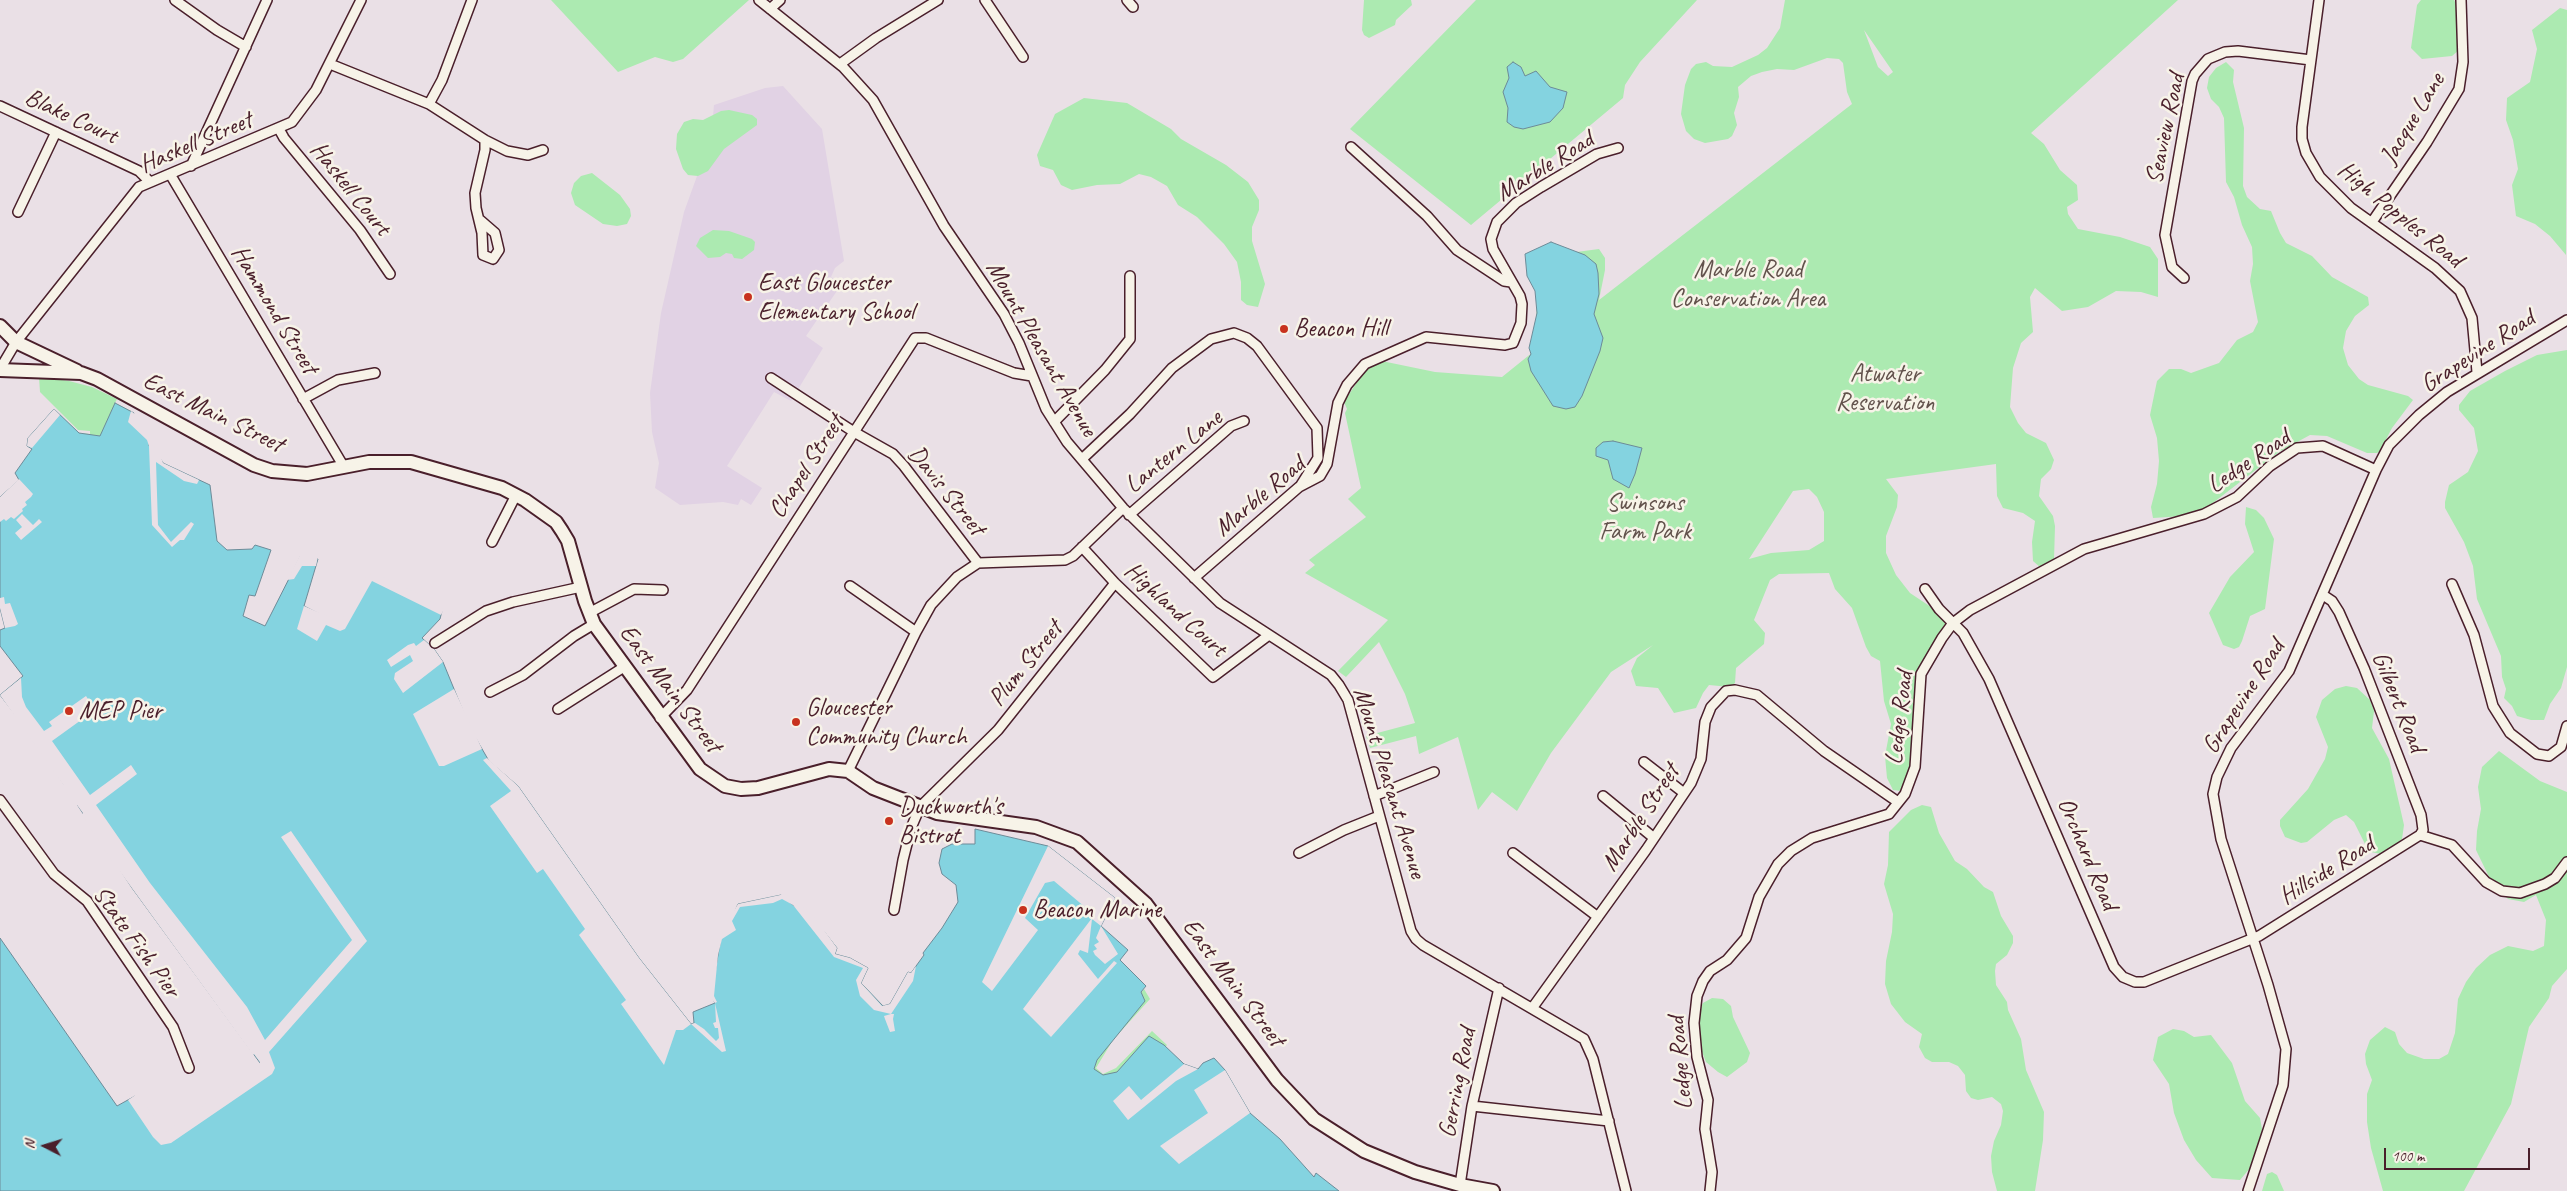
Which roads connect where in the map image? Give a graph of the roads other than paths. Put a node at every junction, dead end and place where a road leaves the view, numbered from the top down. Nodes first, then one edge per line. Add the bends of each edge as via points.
1 (175, 0) edge
2 (267, 0) edge
3 (361, 0) edge
4 (472, 0) edge
5 (759, 0) edge
6 (780, 0) edge
7 (938, 0) edge
8 (985, 0) edge
9 (2319, 0) edge
10 (2461, 0) edge
11 (770, 9) junction
12 (246, 47) junction
13 (1023, 57) dead end
14 (2310, 60) junction
15 (330, 64) junction
16 (840, 64) junction
17 (428, 104) junction
18 (0, 106) edge
19 (279, 129) junction
20 (56, 132) junction
21 (485, 140) junction
22 (1351, 147) dead end
23 (1618, 148) dead end
24 (543, 150) dead end
25 (191, 166) junction
26 (170, 174) junction
27 (149, 181) junction
28 (18, 212) dead end
29 (480, 220) dead end
30 (2372, 222) junction
31 (390, 274) dead end
32 (1130, 276) dead end
33 (2184, 278) dead end
34 (1511, 282) junction
35 (2567, 320) edge
36 (0, 326) edge
37 (16, 342) junction
38 (0, 369) edge
39 (2477, 372) junction
40 (81, 373) junction
41 (376, 373) dead end
42 (1032, 376) junction
43 (771, 378) dead end
44 (304, 399) junction
45 (1054, 422) junction
46 (1244, 422) dead end
47 (854, 432) junction
48 (1082, 460) junction
49 (344, 467) junction
50 (2376, 470) junction
51 (1299, 487) junction
52 (516, 495) junction
53 (1126, 512) junction
54 (492, 542) dead end
55 (1082, 547) junction
56 (978, 563) junction
57 (1194, 578) junction
58 (1115, 583) junction
59 (2452, 584) dead end
60 (850, 586) dead end
61 (581, 588) junction
62 (1925, 589) dead end
63 (664, 590) dead end
64 (2323, 595) junction
65 (592, 619) junction
66 (1953, 623) junction
67 (916, 632) junction
68 (1270, 635) junction
69 (435, 643) dead end
70 (624, 667) junction
71 (490, 692) dead end
72 (558, 708) dead end
73 (660, 718) junction
74 (2567, 726) edge
75 (1644, 762) dead end
76 (848, 771) junction
77 (1434, 772) dead end
78 (1684, 793) junction
79 (1374, 796) junction
80 (1603, 796) dead end
81 (0, 800) edge
82 (1898, 802) junction
83 (920, 807) junction
84 (1379, 816) junction
85 (2422, 832) junction
86 (1654, 838) junction
87 (1299, 853) dead end
88 (1513, 853) dead end
89 (2567, 862) edge
90 (894, 910) dead end
91 (1598, 917) junction
92 (2252, 938) junction
93 (1499, 988) junction
94 (1533, 1007) junction
95 (189, 1068) dead end
96 (1472, 1106) junction
97 (1608, 1121) junction
98 (1460, 1185) junction
99 (1493, 1191) edge
100 (1626, 1191) edge
101 (1710, 1191) edge
102 (2248, 1191) edge

1 - 12 street
2 - 12 street
3 - 15 street, Haskell Street
4 - 17 street via 442,80
5 - 11 street, Mount Pleasant Avenue
6 - 11 street
7 - 16 street
8 - 13 street
9 - 14 street, High Popples Road
10 - 30 street, Jacque Lane via 2463,62 2459,89
11 - 16 street, Mount Pleasant Avenue
12 - 25 street
14 - 30 street, High Popples Road via 2302,128 2306,153 2327,186
14 - 33 street, Seaview Road via 2224,52 2208,59 2195,74 2165,235 2172,267
15 - 17 street
15 - 19 street, Haskell Street via 306,106 292,122
16 - 42 street, Mount Pleasant Avenue via 873,100 944,226 1004,314
17 - 21 street
18 - 20 street, Blake Court
19 - 25 street, Haskell Street
19 - 31 street, Haskell Court
20 - 27 street, Blake Court via 139,172
20 - 28 street
21 - 24 street via 507,151 528,155
21 - 29 street via 475,193
22 - 34 street via 1427,216 1457,250 1504,281
23 - 34 street, Marble Road via 1597,154 1516,203 1500,217 1493,230 1492,244
25 - 26 street, Haskell Street
26 - 27 street, Haskell Street
26 - 44 street, Hammond Street
27 - 37 street, Haskell Street via 139,187
30 - 39 street, High Popples Road via 2435,268 2460,292 2472,318
32 - 45 street via 1130,339
34 - 51 street, Marble Road via 1520,296 1522,312 1513,343 1505,345 1426,337 1365,364 1347,385 1338,403 1326,464 1320,476
35 - 39 street, Grapevine Road
36 - 37 main road
37 - 38 street, Haskell Street
37 - 40 main road
38 - 40 main road, East Main Street
39 - 50 street, Grapevine Road via 2447,392 2400,432
40 - 49 main road, East Main Street via 254,465 272,471 307,474
41 - 44 street via 338,380
42 - 45 street, Mount Pleasant Avenue
42 - 47 street, Chapel Street via 1014,373 926,338 916,338
43 - 47 street, Davis Street
44 - 49 street, Hammond Street
45 - 48 street, Mount Pleasant Avenue
46 - 53 street, Lantern Lane via 1231,426
47 - 56 street, Davis Street via 892,454 904,466
47 - 73 street, Chapel Street via 687,690
48 - 51 street via 1172,368 1211,339 1234,333 1257,346 1317,428 1318,458
48 - 53 street, Mount Pleasant Avenue
49 - 52 main road, East Main Street via 369,462 411,462 483,482
50 - 64 street, Grapevine Road
50 - 66 street, Ledge Road via 2323,446 2297,448 2270,466 2237,497 2204,514 2084,549 1970,610
51 - 57 street, Marble Road
52 - 54 street
52 - 61 main road, East Main Street via 556,522 568,541
53 - 55 street, Lantern Lane
53 - 57 street, Mount Pleasant Avenue
55 - 56 street, Lantern Lane via 1065,560
55 - 58 street, Highland Court
56 - 67 street via 957,576 942,592
57 - 68 street, Mount Pleasant Avenue via 1220,603
58 - 68 street, Highland Court via 1213,678
58 - 83 street, Plum Street via 998,730
59 - 74 street via 2474,635 2493,706 2510,733 2537,754 2549,756 2561,747
60 - 67 street
61 - 65 main road, East Main Street
61 - 69 street via 513,602 486,612
62 - 66 street, Orchard Road
63 - 65 street via 634,589
64 - 85 street, Gilbert Road via 2339,612 2364,668 2421,816
64 - 92 street, Grapevine Road via 2289,671 2231,748 2213,794 2221,839
65 - 70 main road, East Main Street
65 - 71 street via 524,675
66 - 82 street, Ledge Road via 1921,674 1915,767 1913,777
66 - 92 street, Orchard Road via 1963,633 1989,679 2114,967 2123,977 2144,982
67 - 76 street
68 - 79 street, Mount Pleasant Avenue via 1331,675 1339,685 1348,700
70 - 72 street
70 - 73 main road, East Main Street
73 - 76 main road, East Main Street via 700,769 725,786 758,788 829,769
75 - 78 street
76 - 83 main road, East Main Street via 873,788
77 - 79 street
78 - 82 street, Marble Street via 1701,759 1705,722 1711,707 1726,691 1735,690 1757,695 1824,751
78 - 86 street, Marble Street
79 - 84 street, Mount Pleasant Avenue
80 - 86 street
81 - 95 street, State Fish Pier via 54,874 87,901 173,1027
82 - 101 street, Ledge Road via 1889,814 1812,838 1791,851 1778,864 1759,897 1746,938 1703,981 1697,996 1694,1023 1697,1057 1708,1100 1705,1129 1712,1172
83 - 90 street via 911,828
83 - 98 main road, East Main Street via 1036,827 1077,842 1146,904 1277,1080 1314,1119 1364,1151 1415,1172
84 - 87 street
84 - 93 street, Mount Pleasant Avenue via 1416,939
85 - 89 street via 2452,845 2486,882 2502,891 2520,893 2545,884 2555,878
85 - 92 street, Hillside Road
86 - 91 street, Marble Street
88 - 91 street
91 - 94 street, Marble Street
92 - 102 street, Grapevine Road via 2280,1023 2286,1066 2278,1101
93 - 94 street, Mount Pleasant Avenue
93 - 96 street, Gerring Road
94 - 97 street, Mount Pleasant Avenue via 1584,1039 1593,1059
96 - 97 street
96 - 98 street, Gerring Road
97 - 100 street, Mount Pleasant Avenue
98 - 99 main road, East Main Street

